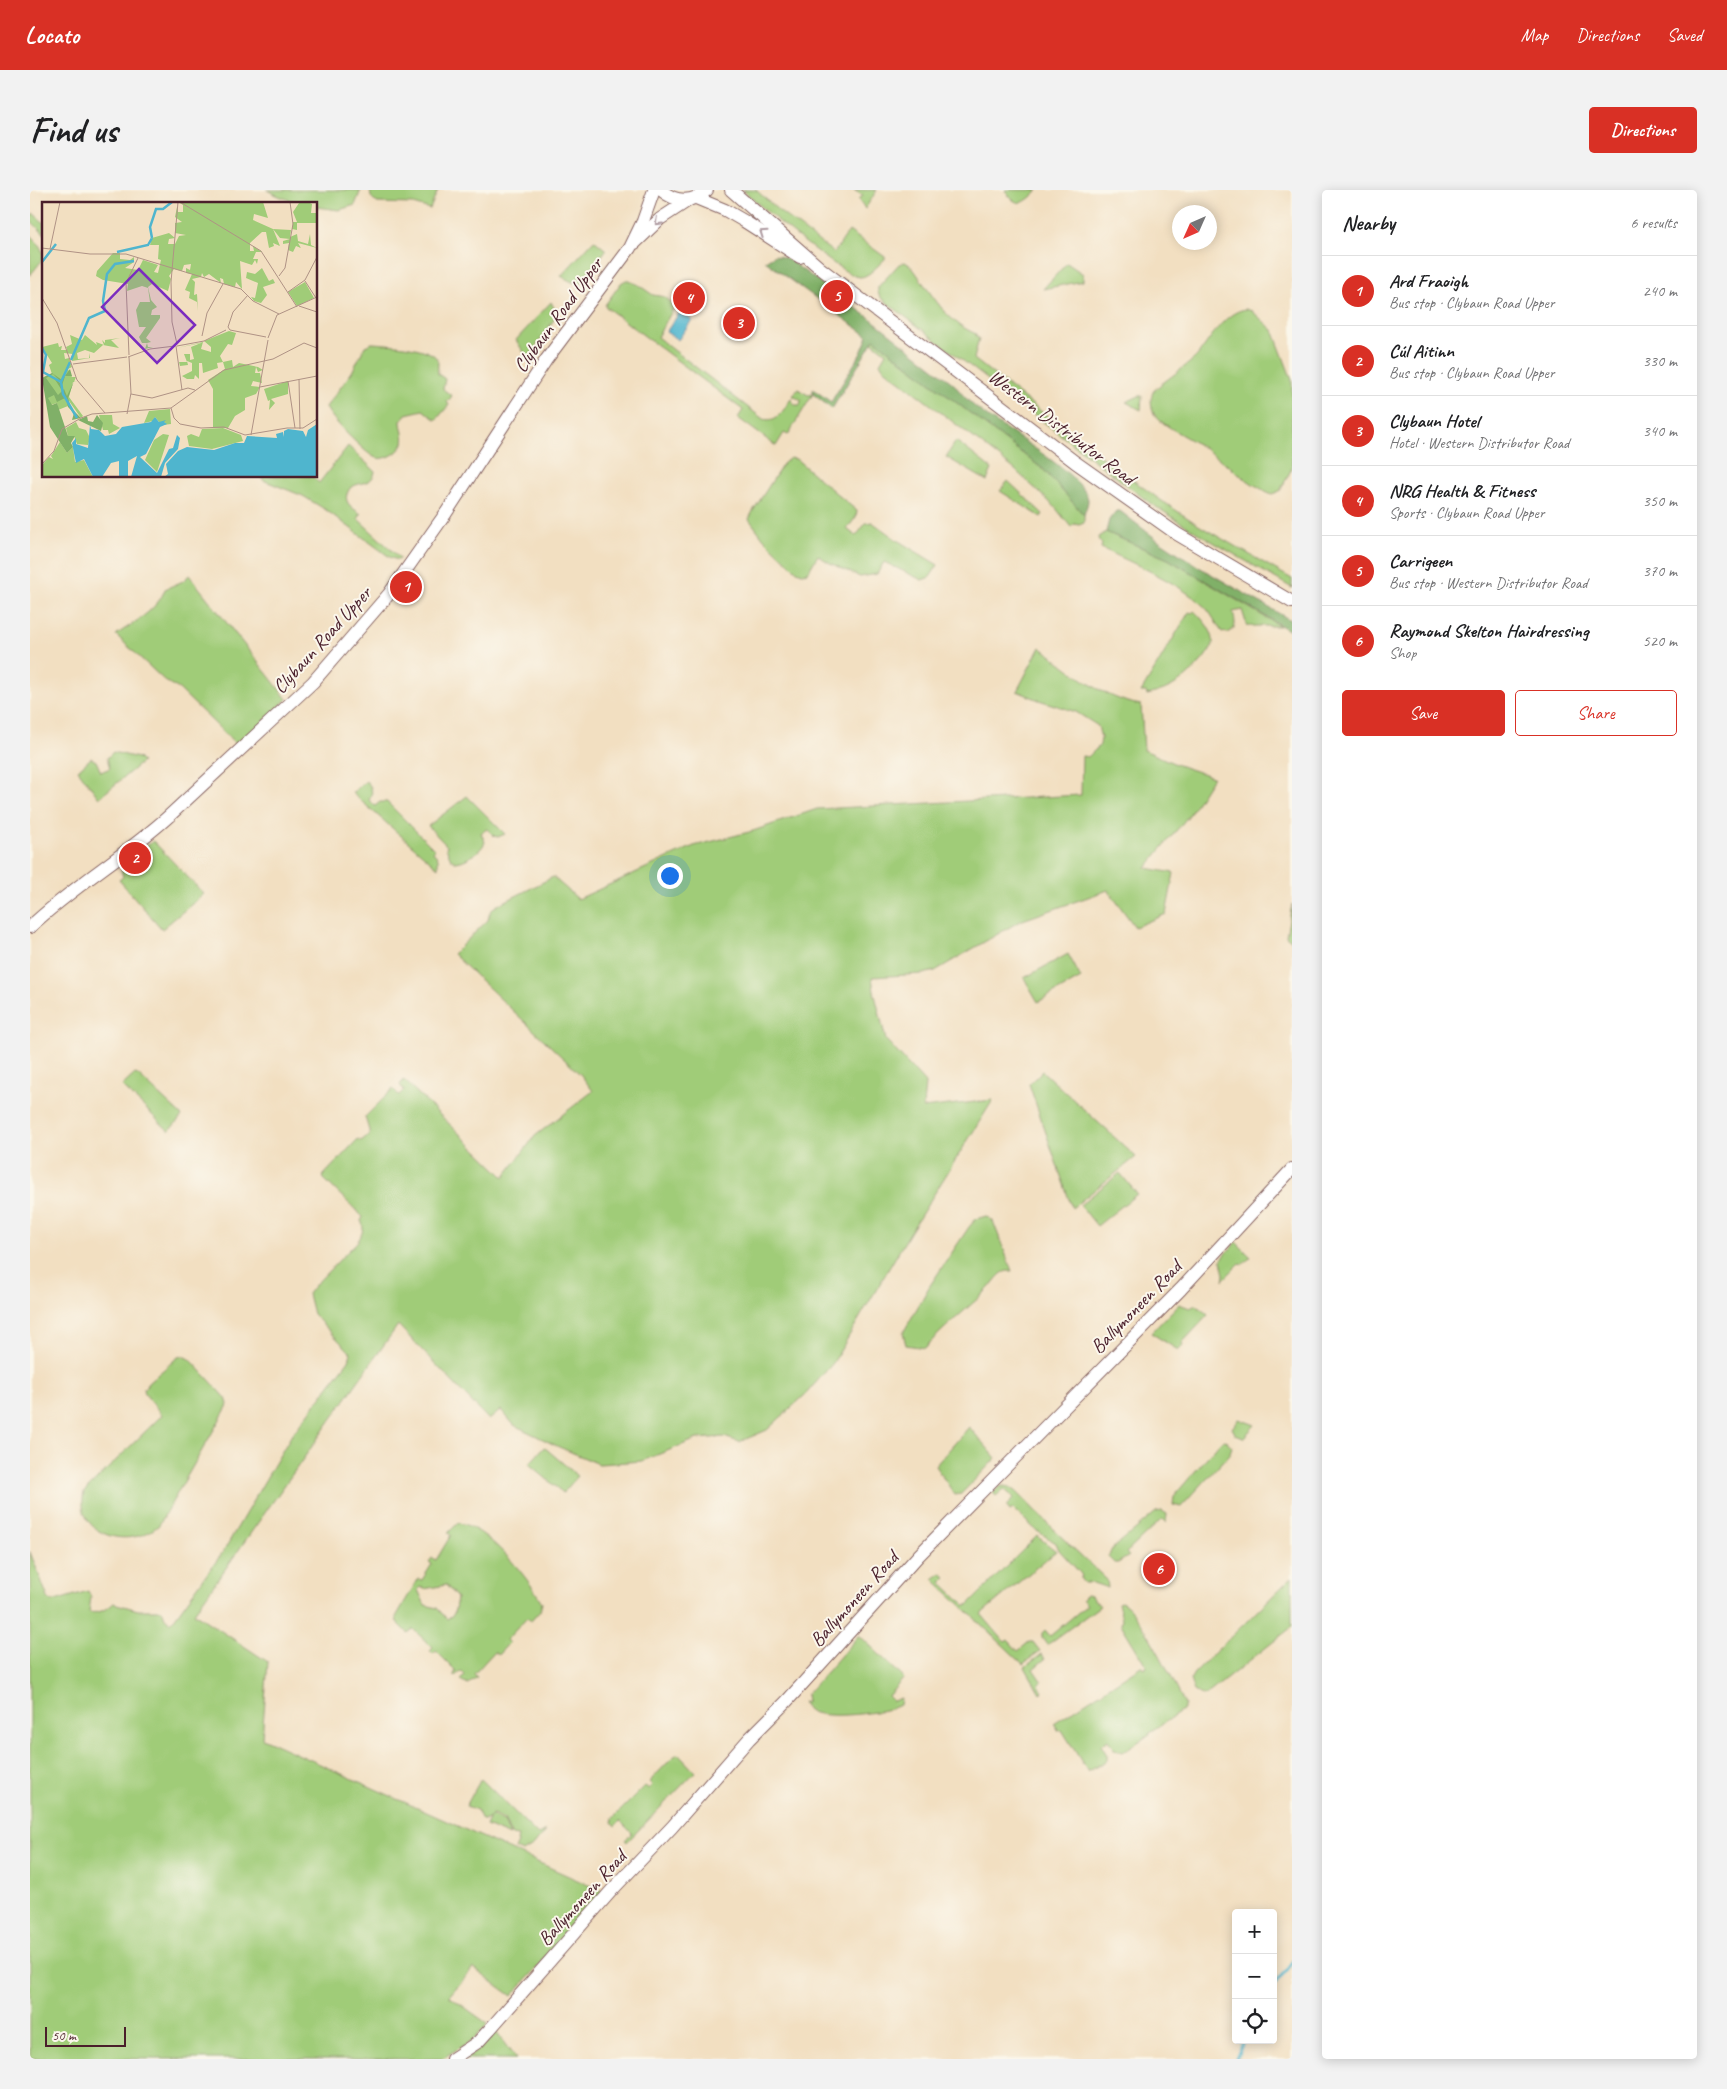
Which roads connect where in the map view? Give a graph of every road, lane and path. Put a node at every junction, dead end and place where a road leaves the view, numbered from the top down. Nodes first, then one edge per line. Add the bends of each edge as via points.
1 (654, 190) edge
2 (662, 190) edge
3 (707, 190) edge
4 (731, 190) edge
5 (692, 199) junction
6 (630, 248) junction
7 (820, 268) junction
8 (1292, 602) edge
9 (30, 927) edge
10 (1292, 1168) edge
11 (452, 2059) edge

1 - 6 street, Clybaun Road Upper
2 - 5 street, Western Distributor Road via 676,199
3 - 5 street, Clybaun Road Upper
4 - 7 street, Western Distributor Road
5 -> 6 street, Clybaun Road Upper via 660,218
7 -> 5 street, Western Distributor Road via 744,221
6 - 9 street, Clybaun Road Upper via 546,360 402,577 326,668 158,826
7 - 8 street, Western Distributor Road via 1145,513
10 - 11 street, Ballymoneen Road via 1192,1277 919,1555 612,1890 490,2029

